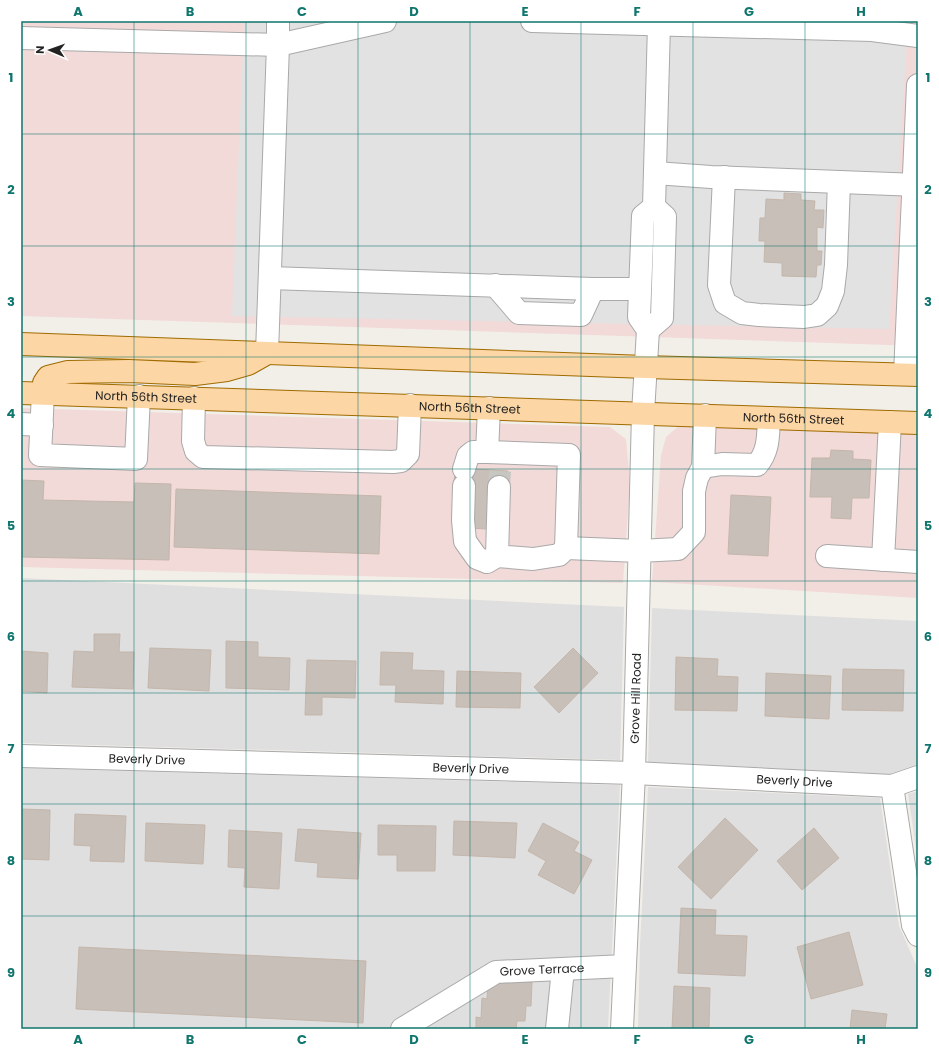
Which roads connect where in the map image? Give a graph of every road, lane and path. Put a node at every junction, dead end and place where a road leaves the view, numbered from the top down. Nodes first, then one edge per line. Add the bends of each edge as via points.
1 (278, 21) edge
2 (385, 21) edge
3 (532, 21) edge
4 (659, 24) junction
5 (918, 36) edge
6 (21, 38) edge
7 (278, 45) junction
8 (918, 86) edge
9 (655, 172) junction
10 (724, 177) junction
11 (840, 182) junction
12 (916, 185) edge
13 (654, 207) junction
14 (270, 278) junction
15 (640, 289) junction
16 (648, 330) junction
17 (21, 344) edge
18 (267, 353) junction
19 (646, 367) junction
20 (912, 374) edge
21 (21, 392) edge
22 (43, 393) junction
23 (139, 396) junction
24 (194, 398) junction
25 (410, 405) junction
26 (489, 408) junction
27 (643, 413) junction
28 (705, 415) junction
29 (769, 418) junction
30 (890, 422) junction
31 (918, 423) edge
32 (31, 425) edge
33 (497, 465) junction
34 (703, 467) junction
35 (566, 548) junction
36 (639, 551) junction
37 (497, 556) junction
38 (827, 556) dead end
39 (883, 560) junction
40 (918, 562) edge
41 (21, 756) edge
42 (634, 773) junction
43 (918, 778) edge
44 (892, 786) junction
45 (918, 935) edge
46 (625, 966) junction
47 (563, 969) junction
48 (402, 1029) edge
49 (557, 1029) edge
50 (622, 1029) edge

1 - 7 street
2 - 7 street
3 - 4 street
4 - 5 street via 872,30
4 - 9 street
6 - 7 street
7 - 14 street
8 - 12 street
9 - 10 street
9 - 13 street
10 - 11 street
10 - 11 street via 719,285 725,303 742,313 804,317 817,315 827,306 833,291
11 - 12 street
12 - 20 street
13 - 15 street via 643,216
13 - 16 street via 666,217 662,318
14 - 15 street
14 - 18 street
15 - 16 street via 639,317
16 - 19 street, Grove Hill Road
17 - 18 main road
18 - 19 main road
18 - 22 main road via 248,364 201,373 68,372 48,377 44,383
19 - 20 main road
19 - 27 street, Grove Hill Road
21 - 22 main road, North 56th Street
22 - 23 main road, North 56th Street
22 - 32 street
23 - 24 main road, North 56th Street
23 - 32 street via 136,459 40,455
24 - 25 main road, North 56th Street
24 - 25 street via 193,441 196,451 204,457 401,461 408,454
25 - 26 main road, North 56th Street
26 - 27 main road, North 56th Street
26 - 33 street
27 - 28 main road, North 56th Street
27 - 36 street, Grove Hill Road
28 - 29 main road, North 56th Street
28 - 34 street
29 - 30 main road, North 56th Street
29 - 34 street via 768,446 757,465 722,464
30 - 31 main road, North 56th Street
30 - 39 street
33 - 35 street via 569,455
33 - 37 street
33 - 37 street via 473,452 468,456 464,477 463,520 465,541 477,558 488,562
34 - 36 street via 694,491 694,532 678,549
35 - 36 street
35 - 37 street via 559,555 533,559
36 - 42 street, Grove Hill Road
38 - 39 street
39 - 40 street
41 - 42 street, Beverly Drive
42 - 44 street, Beverly Drive
42 - 46 street, Grove Hill Road
43 - 44 street, Beverly Drive
44 - 45 street via 913,925
46 - 47 street, Grove Terrace
46 - 50 street, Grove Hill Road
47 - 48 street, Grove Terrace via 496,972
47 - 49 street

